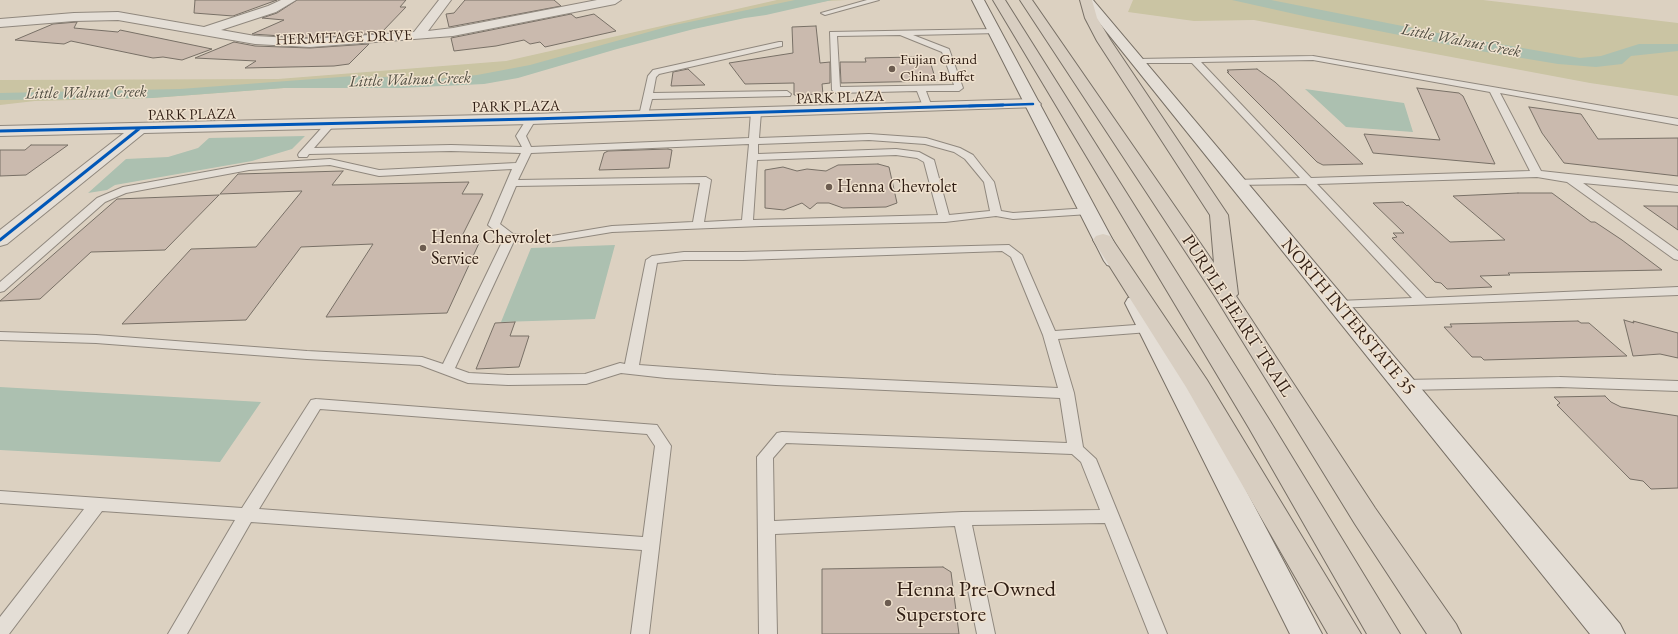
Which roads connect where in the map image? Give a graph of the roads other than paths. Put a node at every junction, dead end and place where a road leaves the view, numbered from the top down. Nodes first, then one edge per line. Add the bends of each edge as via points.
1 (290, 0) edge
2 (445, 0) edge
3 (615, 0) edge
4 (875, 0) edge
5 (978, 0) edge
6 (999, 0) edge
7 (1026, 0) edge
8 (1086, 0) edge
9 (117, 5) dead end
10 (825, 13) dead end
11 (101, 16) junction
12 (0, 23) edge
13 (208, 31) junction
14 (995, 31) junction
15 (902, 33) junction
16 (418, 36) junction
17 (779, 44) dead end
18 (1194, 60) junction
19 (1137, 61) junction
20 (920, 88) junction
21 (1493, 89) junction
22 (787, 94) dead end
23 (648, 96) junction
24 (1032, 104) junction
25 (927, 107) junction
26 (756, 112) junction
27 (644, 116) junction
28 (531, 119) junction
29 (1677, 121) edge
30 (330, 124) junction
31 (140, 128) junction
32 (0, 131) edge
33 (926, 141) junction
34 (754, 142) junction
35 (528, 150) junction
36 (307, 151) junction
37 (919, 155) junction
38 (752, 158) junction
39 (296, 164) junction
40 (519, 166) junction
41 (1537, 174) junction
42 (1570, 179) junction
43 (1308, 182) junction
44 (513, 183) junction
45 (1238, 183) junction
46 (1678, 189) edge
47 (1089, 211) junction
48 (996, 213) junction
49 (945, 219) junction
50 (747, 223) junction
51 (698, 226) junction
52 (510, 237) junction
53 (0, 240) edge
54 (1103, 240) junction
55 (1678, 256) edge
56 (0, 288) edge
57 (1678, 291) edge
58 (1227, 298) junction
59 (1421, 300) junction
60 (1338, 305) junction
61 (1149, 328) junction
62 (1050, 335) junction
63 (0, 336) edge
64 (632, 369) junction
65 (447, 370) junction
66 (1404, 385) junction
67 (1678, 386) edge
68 (1066, 393) junction
69 (1076, 449) junction
70 (0, 497) edge
71 (98, 504) junction
72 (247, 514) junction
73 (1111, 516) junction
74 (962, 519) junction
75 (767, 528) junction
76 (651, 544) junction
77 (0, 630) edge
78 (177, 634) edge
79 (640, 634) edge
80 (768, 634) edge
81 (986, 634) edge
82 (1158, 634) edge
83 (1306, 634) edge
84 (1345, 634) edge
85 (1384, 634) edge
86 (1445, 634) edge
87 (1609, 634) edge

1 - 13 street via 272,9
2 - 16 street
3 - 16 street, HERMITAGE DRIVE via 481,27
4 - 10 lane
5 - 14 street
6 - 85 highway, PURPLE HEART TRAIL via 1257,420
7 - 58 highway, PURPLE HEART TRAIL
8 - 19 street, NORTH INTERSTATE 35
8 - 58 highway via 1091,18 1104,41 1219,215
9 - 11 street
11 - 12 street, HERMITAGE DRIVE
11 - 13 street, HERMITAGE DRIVE via 138,18
13 - 16 street, HERMITAGE DRIVE via 255,40 310,43
14 - 15 lane
14 - 24 street
15 - 20 lane via 946,51 959,88
15 - 20 lane via 832,34 836,90
17 - 23 lane via 656,72 652,76
18 - 19 lane
18 - 21 lane via 1314,58
18 - 43 lane
19 - 45 street, NORTH INTERSTATE 35
20 - 25 lane
21 - 29 lane
21 - 41 lane
22 - 23 lane
23 - 27 lane
24 - 25 street, PARK PLAZA
24 - 47 street
25 - 26 street, PARK PLAZA
26 - 27 street, PARK PLAZA
26 - 34 lane
27 - 28 street, PARK PLAZA
28 - 30 street, PARK PLAZA
28 - 35 lane via 521,136
30 - 31 street, PARK PLAZA
30 - 36 lane
31 - 32 street, PARK PLAZA
31 - 53 street
33 - 34 lane via 869,137
33 - 37 lane
33 - 48 lane via 957,150 969,157 989,182
34 - 35 lane
34 - 38 lane
35 - 36 lane via 451,148
35 - 40 lane
36 - 39 lane
37 - 38 lane via 896,152
37 - 49 lane via 929,160
38 - 50 lane
39 - 40 lane via 330,162 379,173
39 - 56 lane via 249,167 123,190 100,200
40 - 44 lane
41 - 42 lane
41 - 43 lane
42 - 46 lane
42 - 55 lane
43 - 45 lane
43 - 59 lane
44 - 51 lane via 706,180
44 - 52 lane via 494,225
45 - 60 street, NORTH INTERSTATE 35
47 - 48 lane via 1013,216
47 - 54 street
48 - 49 lane
49 - 50 lane
50 - 51 lane
51 - 52 lane via 612,229 546,240
52 - 65 lane
54 - 61 street
54 - 84 highway via 1198,386
57 - 59 lane
58 - 86 highway, PURPLE HEART TRAIL via 1366,516
59 - 60 lane
60 - 66 street, NORTH INTERSTATE 35
61 - 62 lane
61 - 83 street
62 - 64 lane via 1016,255 1005,247 684,256 652,260
62 - 68 lane
63 - 65 lane via 96,339 299,355 422,361
64 - 65 lane via 620,368 586,379 508,380 468,378
64 - 68 lane via 776,380
66 - 67 lane via 1560,382
66 - 87 street, NORTH INTERSTATE 35
68 - 69 lane
69 - 73 lane via 1088,459
69 - 75 lane via 782,437 765,458
70 - 71 lane
71 - 72 lane
71 - 77 lane
72 - 76 lane
72 - 76 lane via 316,404 652,429 663,446
72 - 78 lane
73 - 74 lane
73 - 82 lane
74 - 75 lane
74 - 81 lane
75 - 80 lane
76 - 79 lane

